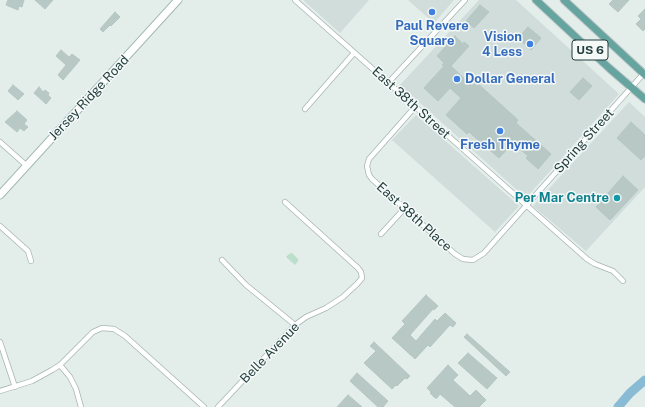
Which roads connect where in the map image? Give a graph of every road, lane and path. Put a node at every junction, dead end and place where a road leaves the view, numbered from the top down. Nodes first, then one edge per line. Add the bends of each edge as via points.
1 (178, 0) edge
2 (295, 0) edge
3 (465, 0) edge
4 (536, 0) edge
5 (564, 0) edge
6 (354, 53) junction
7 (645, 73) edge
8 (388, 83) junction
9 (632, 88) junction
10 (645, 100) edge
11 (415, 107) junction
12 (305, 109) dead end
13 (0, 142) edge
14 (27, 166) junction
15 (0, 195) edge
16 (285, 202) dead end
17 (526, 206) junction
18 (404, 209) junction
19 (0, 226) edge
20 (381, 234) dead end
21 (222, 260) dead end
22 (473, 260) joint
23 (31, 261) dead end
24 (623, 281) dead end
25 (295, 325) junction
26 (0, 342) edge
27 (60, 365) junction
28 (15, 387) junction
29 (0, 391) edge
30 (82, 407) edge
31 (204, 407) edge
32 (218, 407) edge

1 - 14 main road, Jersey Ridge Road
2 - 6 street, East 38th Street
3 - 8 street
4 - 9 main road, US 6
5 - 7 main road, US 6
6 - 8 street, East 38th Street
6 - 12 street
7 - 9 street, Spring Street
8 - 11 street, East 38th Street
9 - 10 main road, US 6
9 - 17 street, Spring Street
11 - 17 street, East 38th Street
11 - 18 street, East 38th Place via 367,162 367,170 372,179
13 - 14 street
14 - 15 main road, Jersey Ridge Road
16 - 25 street, Belle Avenue via 358,268 362,276 343,297
17 - 22 street, Spring Street via 484,253
17 - 24 street, East 38th Street via 587,259 613,271
18 - 20 street
18 - 22 street, East 38th Place via 459,258
19 - 23 street via 28,251
21 - 25 street via 246,285
25 - 32 street, Belle Avenue
26 - 28 street
27 - 28 street via 32,381
27 - 30 street via 70,377
27 - 31 street via 93,332 102,328 114,329 126,336
28 - 29 street

